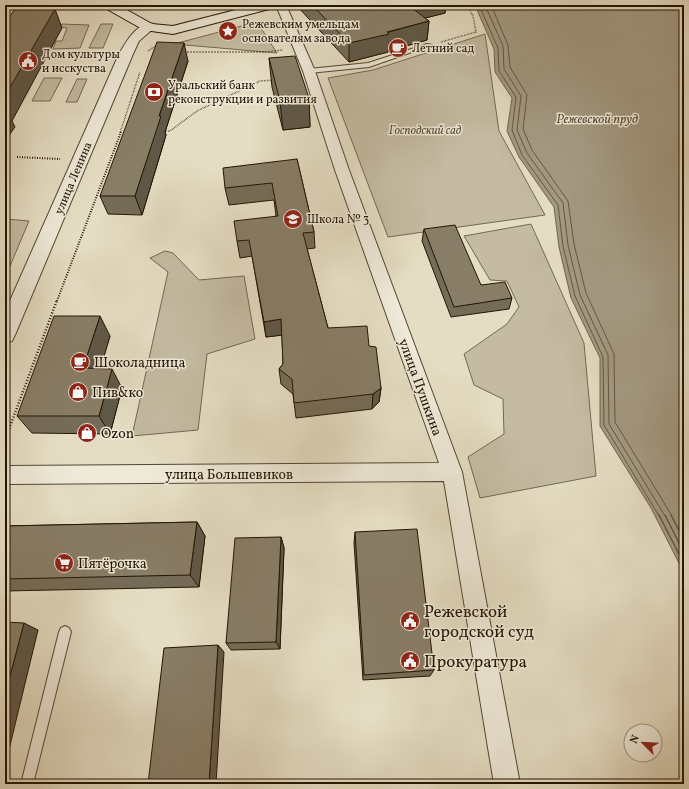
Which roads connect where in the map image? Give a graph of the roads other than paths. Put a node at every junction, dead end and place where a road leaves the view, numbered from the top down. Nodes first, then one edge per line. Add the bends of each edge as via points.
1 (110, 5) edge
2 (268, 5) edge
3 (281, 5) edge
4 (149, 27) junction
5 (429, 46) road end
6 (309, 71) junction
7 (5, 335) edge
8 (452, 472) junction
9 (5, 474) edge
10 (65, 632) dead end
11 (28, 784) edge
12 (507, 784) edge

1 - 4 street
2 - 4 street via 173,30
3 - 6 street, улица Пушкина
4 - 7 street, улица Ленина via 134,39 126,54
5 - 6 lane via 369,65
6 - 8 street, улица Пушкина via 342,170
8 - 9 street, улица Большевиков
8 - 12 street, улица Пушкина
10 - 11 lane

